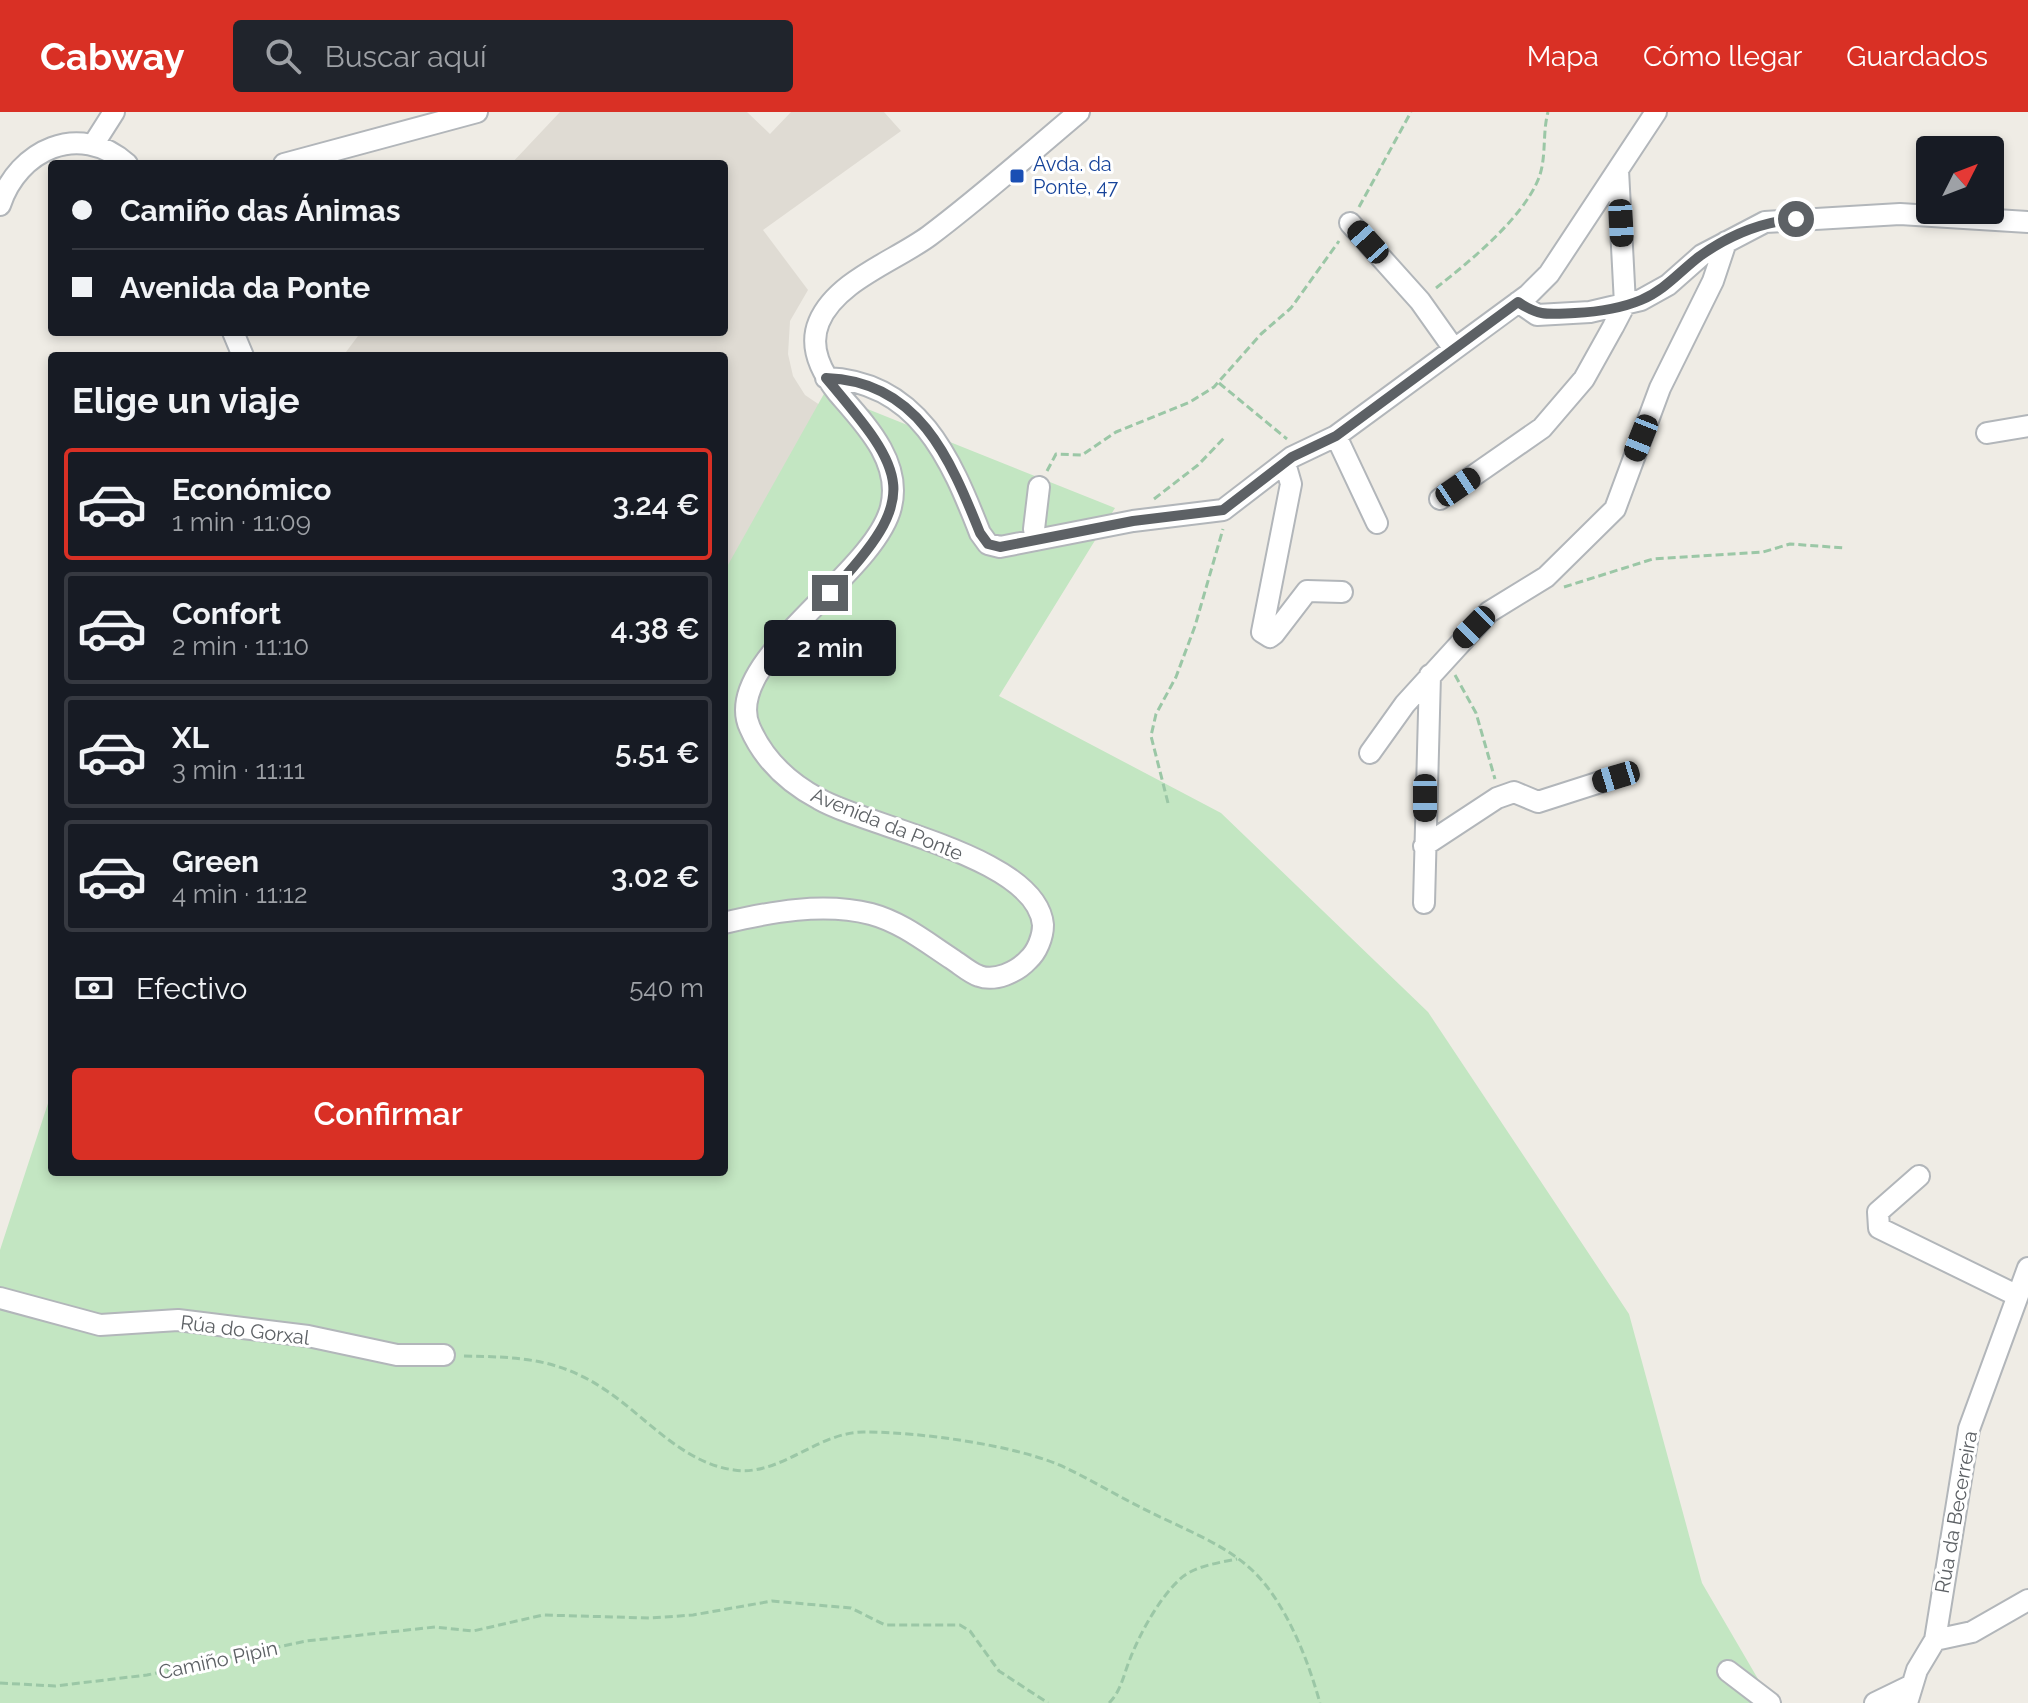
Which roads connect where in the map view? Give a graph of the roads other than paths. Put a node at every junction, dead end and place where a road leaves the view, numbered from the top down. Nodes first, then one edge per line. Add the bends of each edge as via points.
1 (114, 112) edge
2 (477, 112) edge
3 (1079, 112) edge
4 (1656, 112) edge
5 (93, 145) junction
6 (120, 160) edge
7 (299, 160) edge
8 (1618, 170) junction
9 (0, 205) edge
10 (2028, 222) edge
11 (1350, 223) road end
12 (1726, 242) junction
13 (1518, 302) junction
14 (1625, 304) junction
15 (1454, 349) junction
16 (826, 378) junction
17 (2028, 426) edge
18 (1987, 433) dead end
19 (1336, 436) junction
20 (1285, 463) junction
21 (1039, 487) road end
22 (1440, 499) dead end
23 (1377, 523) dead end
24 (1036, 540) junction
25 (1342, 592) dead end
26 (1430, 675) junction
27 (1370, 753) dead end
28 (1616, 777) dead end
29 (1424, 846) junction
30 (1424, 903) dead end
31 (728, 922) edge
32 (1919, 1176) dead end
33 (2028, 1268) edge
34 (2016, 1295) junction
35 (0, 1298) edge
36 (444, 1355) road end
37 (2028, 1600) edge
38 (1935, 1640) junction
39 (1728, 1671) dead end
40 (1911, 1686) edge
41 (1770, 1703) edge
42 (1875, 1703) edge

1 - 5 street
2 - 7 street
3 - 16 street, Avenida da Ponte via 930,235 831,303 816,332
4 - 8 street
5 - 6 street
5 - 9 street via 59,144 31,157 7,183
8 - 13 street via 1549,274
8 - 14 street
10 - 12 street via 1900,214 1826,216 1765,222
11 - 15 street via 1420,301
12 - 14 street via 1668,285
12 - 26 street via 1713,281 1660,388 1615,509 1546,577 1489,612
13 - 14 street via 1537,315
13 - 15 street
14 - 22 street via 1584,379 1542,428
15 - 19 street
16 - 24 street via 847,379 887,394 916,414 943,451 988,544
16 - 31 street, Avenida da Ponte via 876,438 896,487 894,497 889,518 870,550 754,678 746,699 746,721 767,758 802,789 967,856 1010,879 1028,893 1043,928 1032,958 998,977 979,976 898,923 870,914 844,909 771,912
17 - 18 street
19 - 20 street
19 - 23 street
20 - 24 street via 1223,510
20 - 25 street via 1291,484 1262,632 1274,634 1307,591
21 - 24 street
26 - 27 street
26 - 29 street
28 - 29 street via 1538,802 1514,792
29 - 30 street
32 - 34 street via 1878,1212 1879,1228
33 - 34 street, Rúa da Becerreira
34 - 38 street, Rúa da Becerreira via 1969,1429
35 - 36 street, Rúa do Gorxal via 100,1325 178,1320 308,1336 397,1355
37 - 38 street via 1972,1632
38 - 40 street, Rúa da Becerreira
39 - 41 street
40 - 42 street

